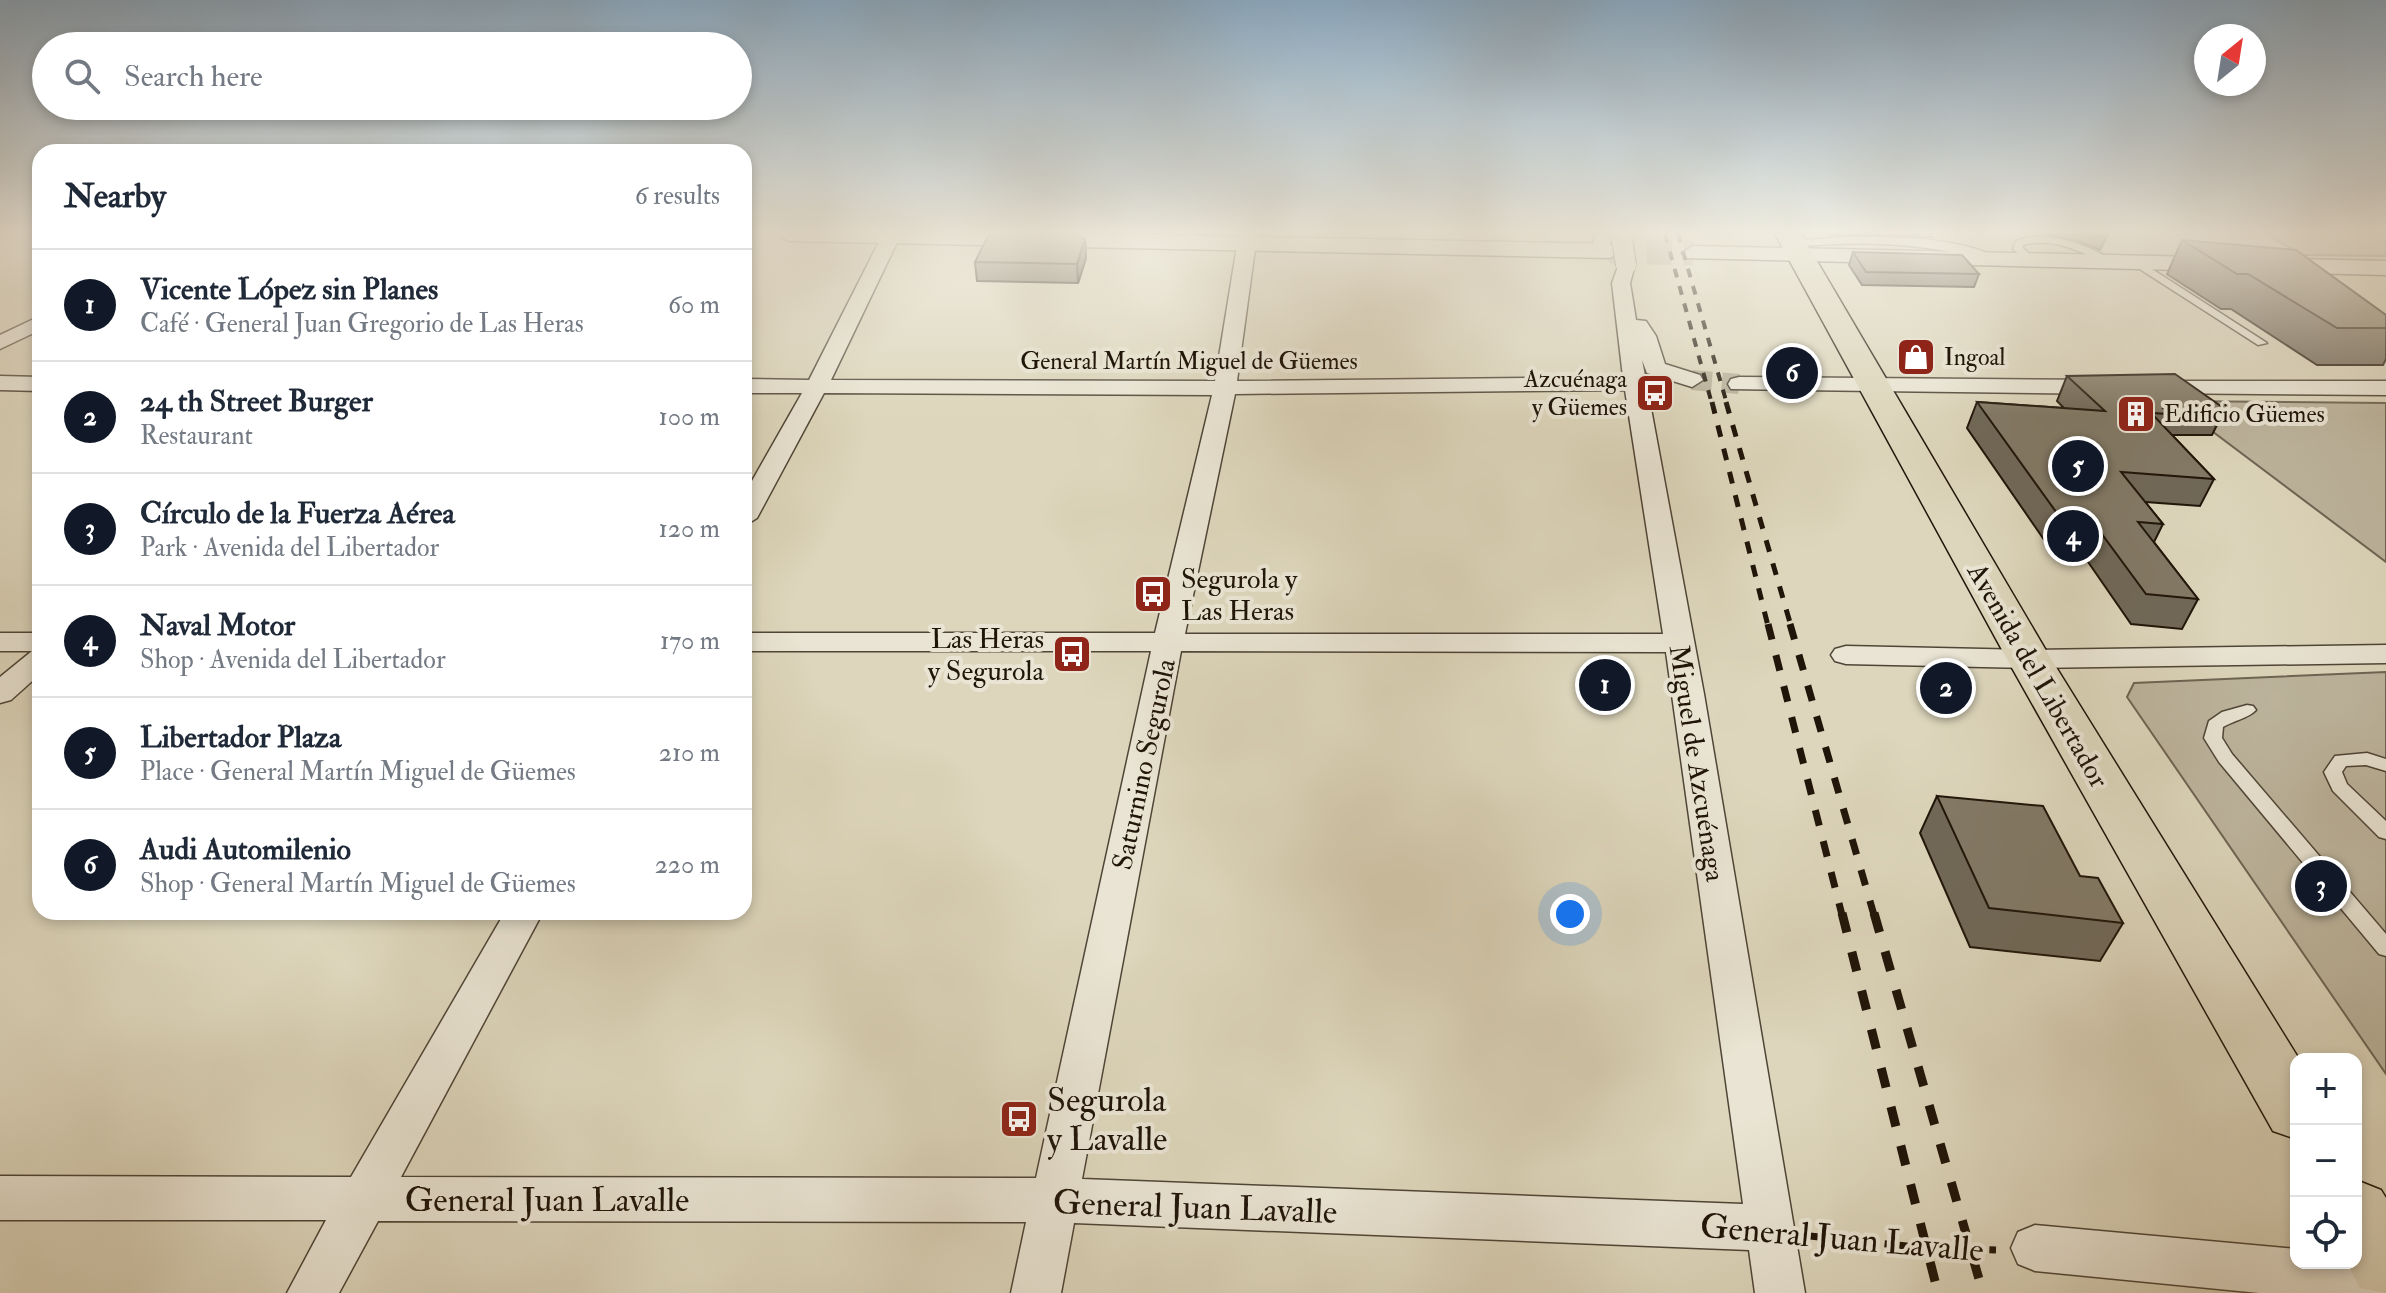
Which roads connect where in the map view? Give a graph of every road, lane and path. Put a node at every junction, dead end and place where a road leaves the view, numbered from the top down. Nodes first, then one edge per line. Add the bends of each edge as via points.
1 (862, 294) edge
2 (1239, 294) edge
3 (1622, 294) edge
4 (1822, 294) edge
5 (2186, 294) edge
6 (1625, 315) junction
7 (32, 326) edge
8 (0, 343) edge
9 (2262, 343) dead end
10 (1692, 380) tunnel mouth
11 (0, 383) edge
12 (1635, 383) junction
13 (32, 384) edge
14 (1739, 384) tunnel mouth
15 (752, 386) edge
16 (817, 386) junction
17 (1874, 387) junction
18 (1225, 388) junction
19 (2386, 388) edge
20 (752, 504) edge
21 (0, 642) edge
22 (32, 642) edge
23 (752, 642) edge
24 (1168, 642) junction
25 (1678, 643) junction
26 (2386, 654) edge
27 (1846, 655) dead end
28 (2029, 659) junction
29 (32, 665) edge
30 (0, 693) edge
31 (2247, 710) dead end
32 (2386, 765) edge
33 (2386, 832) edge
34 (520, 920) edge
35 (2386, 948) edge
36 (2290, 1101) edge
37 (0, 1198) edge
38 (364, 1199) junction
39 (1054, 1200) junction
40 (2362, 1223) edge
41 (1770, 1228) junction
42 (2035, 1248) joint
43 (2386, 1263) edge
44 (2386, 1281) edge
45 (312, 1293) edge
46 (1036, 1293) edge
47 (1780, 1293) edge

1 - 16 street
2 - 18 street, Saturnino Segurola
3 - 6 street, Miguel de Azcuénaga
4 - 17 main road, Avenida del Libertador
5 - 9 lane
6 - 10 street via 1646,336 1655,368
6 - 12 street, Miguel de Azcuénaga
7 - 8 street
11 - 13 street
12 - 18 street, General Martín Miguel de Güemes
12 - 25 street, Miguel de Azcuénaga
14 - 17 street
15 - 16 street, General Martín Miguel de Güemes
16 - 18 street, General Martín Miguel de Güemes
16 - 20 street
17 - 19 street
17 - 28 main road, Avenida del Libertador
18 - 24 street, Saturnino Segurola
21 - 22 street
23 - 24 street
24 - 25 street
24 - 39 street, Saturnino Segurola
25 - 41 street, Miguel de Azcuénaga
26 - 28 street
27 - 28 street
28 - 36 main road, Avenida del Libertador
29 - 30 street
31 - 35 lane via 2215,725 2213,738
32 - 33 lane via 2341,760 2333,772 2339,787
34 - 38 street
37 - 38 street, General Juan Lavalle
38 - 39 street, General Juan Lavalle
38 - 45 street
39 - 41 street, General Juan Lavalle
39 - 46 street, Saturnino Segurola
40 - 43 main road
41 - 42 path, General Juan Lavalle via 1834,1241 1926,1248
41 - 47 street, Miguel de Azcuénaga
42 - 44 street

